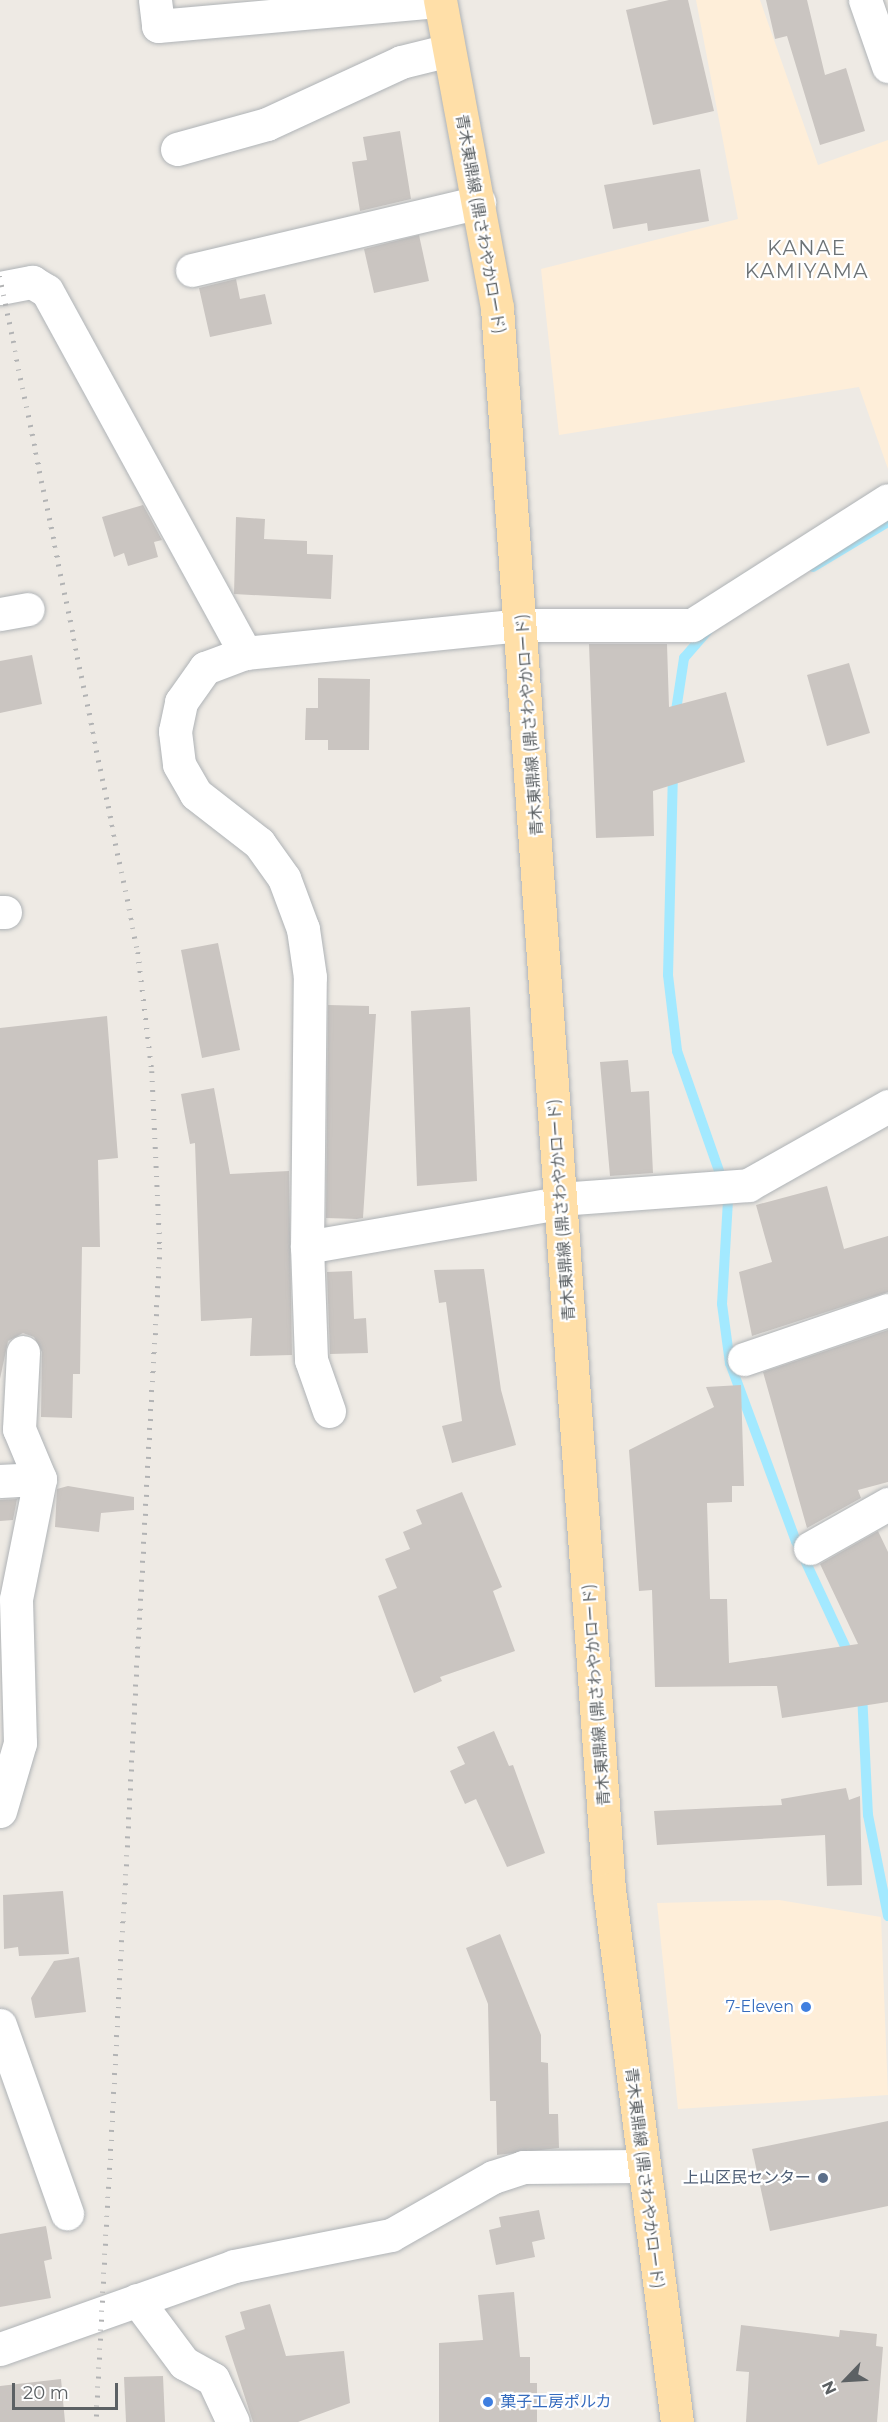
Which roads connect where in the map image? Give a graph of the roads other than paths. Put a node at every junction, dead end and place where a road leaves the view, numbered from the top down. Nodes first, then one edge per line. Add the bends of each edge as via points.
1 (155, 0) edge
2 (865, 0) edge
3 (440, 1) edge
4 (449, 50) junction
5 (888, 66) edge
6 (177, 149) dead end
7 (478, 202) junction
8 (192, 270) dead end
9 (0, 288) edge
10 (888, 501) edge
11 (523, 625) junction
12 (245, 652) junction
13 (888, 1106) edge
14 (551, 1203) junction
15 (307, 1247) junction
16 (888, 1310) edge
17 (23, 1352) dead end
18 (744, 1359) dead end
19 (328, 1411) dead end
20 (40, 1479) junction
21 (0, 1481) edge
22 (888, 1504) edge
23 (810, 1548) dead end
24 (0, 1811) edge
25 (0, 2025) edge
26 (642, 2166) junction
27 (67, 2212) dead end
28 (137, 2300) junction
29 (0, 2349) edge
30 (233, 2422) edge
31 (677, 2422) edge

1 - 3 street via 158,26
2 - 5 street
3 - 4 main road, 青木東鼎線 (鼎さわやかロード)
4 - 6 street via 401,62 267,124
4 - 7 main road, 青木東鼎線 (鼎さわやかロード)
7 - 8 street
7 - 11 main road, 青木東鼎線 (鼎さわやかロード) via 497,308
9 - 12 street via 32,282 47,291
10 - 11 street via 692,625
11 - 12 street
11 - 14 main road, 青木東鼎線 (鼎さわやかロード)
12 - 15 street via 205,668 181,702 175,731 179,764 196,794 259,843 284,878 303,929 311,1032
13 - 14 street via 748,1185
14 - 15 street
14 - 26 main road, 青木東鼎線 (鼎さわやかロード) via 609,1889
15 - 19 street via 311,1360
16 - 18 street
17 - 20 street via 19,1429
20 - 21 street
20 - 24 street via 16,1599 20,1743
22 - 23 street
25 - 27 street
26 - 28 street via 523,2167 493,2177 391,2235 234,2266
26 - 31 main road, 青木東鼎線 (鼎さわやかロード)
28 - 29 street
28 - 30 street via 184,2363 213,2379

